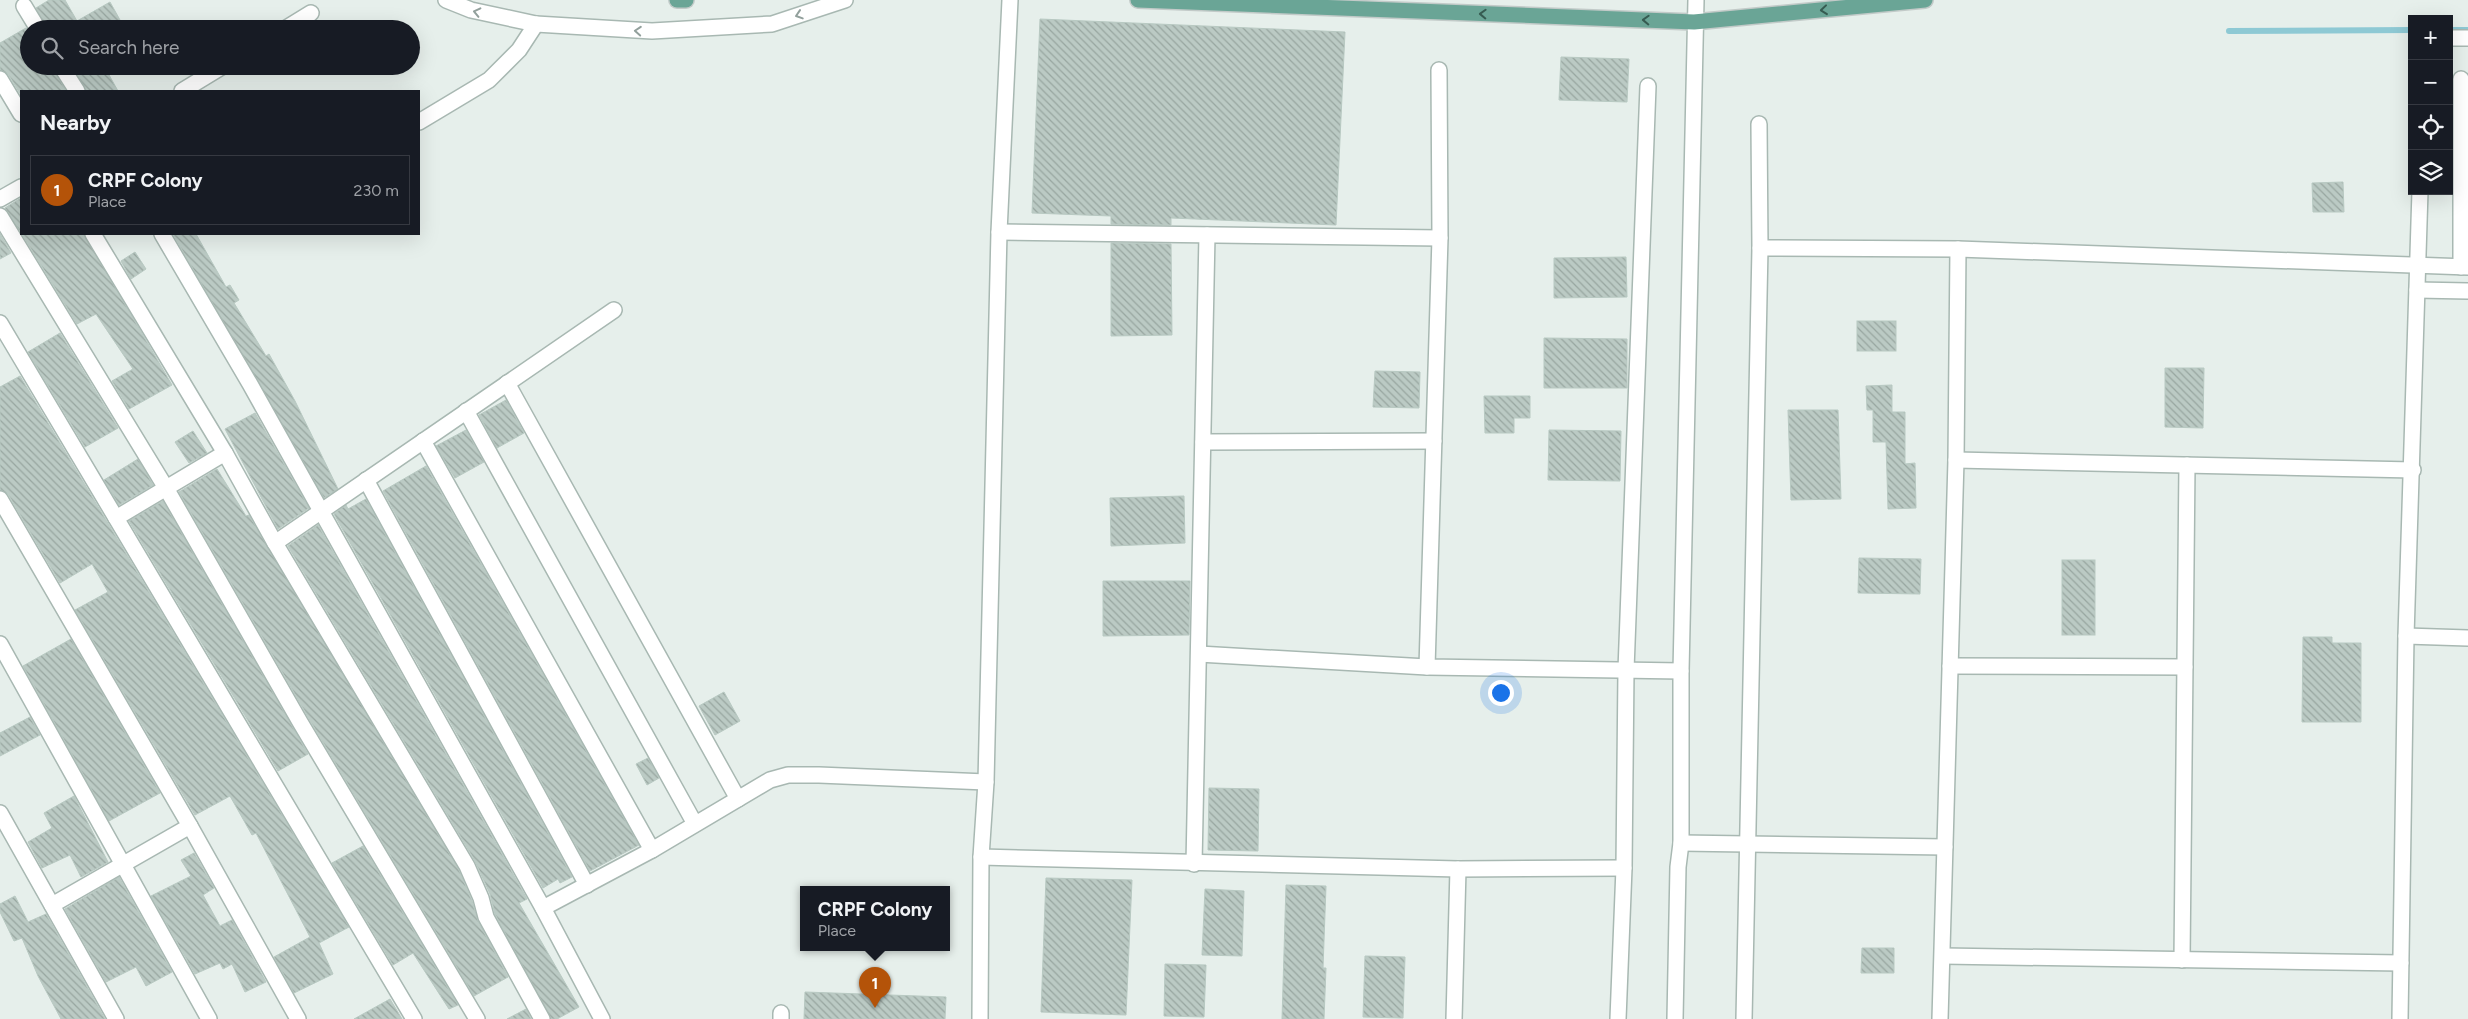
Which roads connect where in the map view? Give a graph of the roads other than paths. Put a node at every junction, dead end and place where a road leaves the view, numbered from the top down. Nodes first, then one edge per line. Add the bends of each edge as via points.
1 (446, 0) edge
2 (677, 0) edge
3 (686, 0) edge
4 (846, 0) edge
5 (1010, 0) edge
6 (1138, 0) edge
7 (1696, 0) edge
8 (1925, 0) edge
9 (24, 6) dead end
10 (311, 13) dead end
11 (33, 20) edge
12 (300, 20) edge
13 (1694, 22) junction
14 (536, 24) junction
15 (2453, 38) edge
16 (2468, 38) edge
17 (1439, 70) dead end
18 (66, 75) edge
19 (209, 75) edge
20 (0, 79) edge
21 (2461, 79) dead end
22 (1648, 86) dead end
23 (75, 90) edge
24 (184, 90) edge
25 (20, 112) edge
26 (420, 121) edge
27 (1759, 124) dead end
28 (20, 188) edge
29 (2420, 195) edge
30 (0, 199) edge
31 (0, 216) edge
32 (1000, 232) junction
33 (94, 235) edge
34 (163, 235) edge
35 (1207, 235) junction
36 (1440, 238) junction
37 (1760, 248) junction
38 (1958, 249) junction
39 (2417, 267) junction
40 (2464, 267) edge
41 (2417, 290) junction
42 (2468, 290) edge
43 (614, 310) dead end
44 (0, 323) edge
45 (507, 383) junction
46 (466, 411) junction
47 (422, 441) junction
48 (1434, 441) junction
49 (1203, 442) junction
50 (225, 453) junction
51 (1956, 460) junction
52 (2187, 465) junction
53 (2412, 470) junction
54 (366, 480) junction
55 (166, 488) junction
56 (0, 499) edge
57 (321, 512) junction
58 (116, 518) junction
59 (275, 544) junction
60 (2406, 636) junction
61 (2468, 638) edge
62 (0, 644) edge
63 (1199, 654) junction
64 (1950, 666) junction
65 (1427, 667) junction
66 (2185, 667) junction
67 (1626, 670) junction
68 (1681, 671) junction
69 (986, 782) junction
70 (738, 799) junction
71 (0, 813) edge
72 (695, 824) junction
73 (190, 826) junction
74 (1681, 843) junction
75 (1749, 844) junction
76 (1946, 847) junction
77 (652, 850) junction
78 (981, 857) junction
79 (122, 864) junction
80 (1194, 864) junction
81 (1624, 868) junction
82 (1458, 869) junction
83 (587, 885) junction
84 (52, 905) junction
85 (543, 908) junction
86 (1943, 956) junction
87 (2182, 960) junction
88 (2401, 963) junction
89 (116, 1019) edge
90 (209, 1019) edge
91 (298, 1019) edge
92 (414, 1019) edge
93 (477, 1019) edge
94 (542, 1019) edge
95 (602, 1019) edge
96 (980, 1019) edge
97 (1454, 1019) edge
98 (1618, 1019) edge
99 (1675, 1019) edge
100 (1744, 1019) edge
101 (1940, 1019) edge
102 (2400, 1019) edge

14 -> 1 street via 471,10
2 - 3 main road
4 -> 14 street via 772,24 704,30 652,31
5 - 32 street
13 -> 6 main road
7 - 13 street
8 -> 13 main road
9 - 11 street
10 - 12 street
13 - 68 street
14 - 26 street via 520,50 489,80
15 - 16 street
17 - 36 street
18 - 23 street
19 - 24 street
20 - 25 street
21 - 40 street
22 - 67 street
27 - 37 street
28 - 30 street
29 - 39 street
31 - 55 street
32 - 35 street
32 - 69 street
33 - 50 street
34 - 57 street
35 - 36 street
35 - 49 street
36 - 48 street
37 - 38 street
37 - 75 street
38 - 39 street
38 - 51 street
39 - 40 street
39 - 41 street
41 - 42 street
41 - 53 street
43 - 45 street
44 - 58 street
45 - 46 street
45 - 70 street
46 - 47 street
46 - 72 street
47 - 54 street
47 - 77 street
48 - 49 street
48 - 65 street
49 - 63 street
50 - 55 street
50 - 59 street
51 - 52 street
51 - 64 street
52 - 53 street
52 - 66 street
53 - 60 street
54 - 57 street
54 - 83 street
55 - 58 street
55 - 93 street via 300,722
56 - 73 street
57 - 59 street
57 - 85 street
58 - 92 street
59 - 94 street via 467,866 486,917
60 - 61 street
60 - 88 street
62 - 79 street
63 - 65 street
63 - 80 street
64 - 66 street
64 - 76 street
65 - 67 street
66 - 87 street
67 - 68 street
67 - 81 street
68 - 74 street
69 - 70 street via 788,776 770,780
69 - 78 street
70 - 72 street
71 - 84 street
72 - 77 street
73 - 79 street
73 - 91 street
74 - 75 street
74 - 99 street
75 - 76 street
75 - 100 street
76 - 86 street
77 - 83 street
78 - 80 street
78 - 96 street
79 - 84 street
79 - 90 street
80 - 82 street
81 - 82 street
81 - 98 street
82 - 97 street
83 - 85 street
84 - 89 street
85 - 95 street
86 - 87 street
86 - 101 street
87 - 88 street
88 - 102 street

